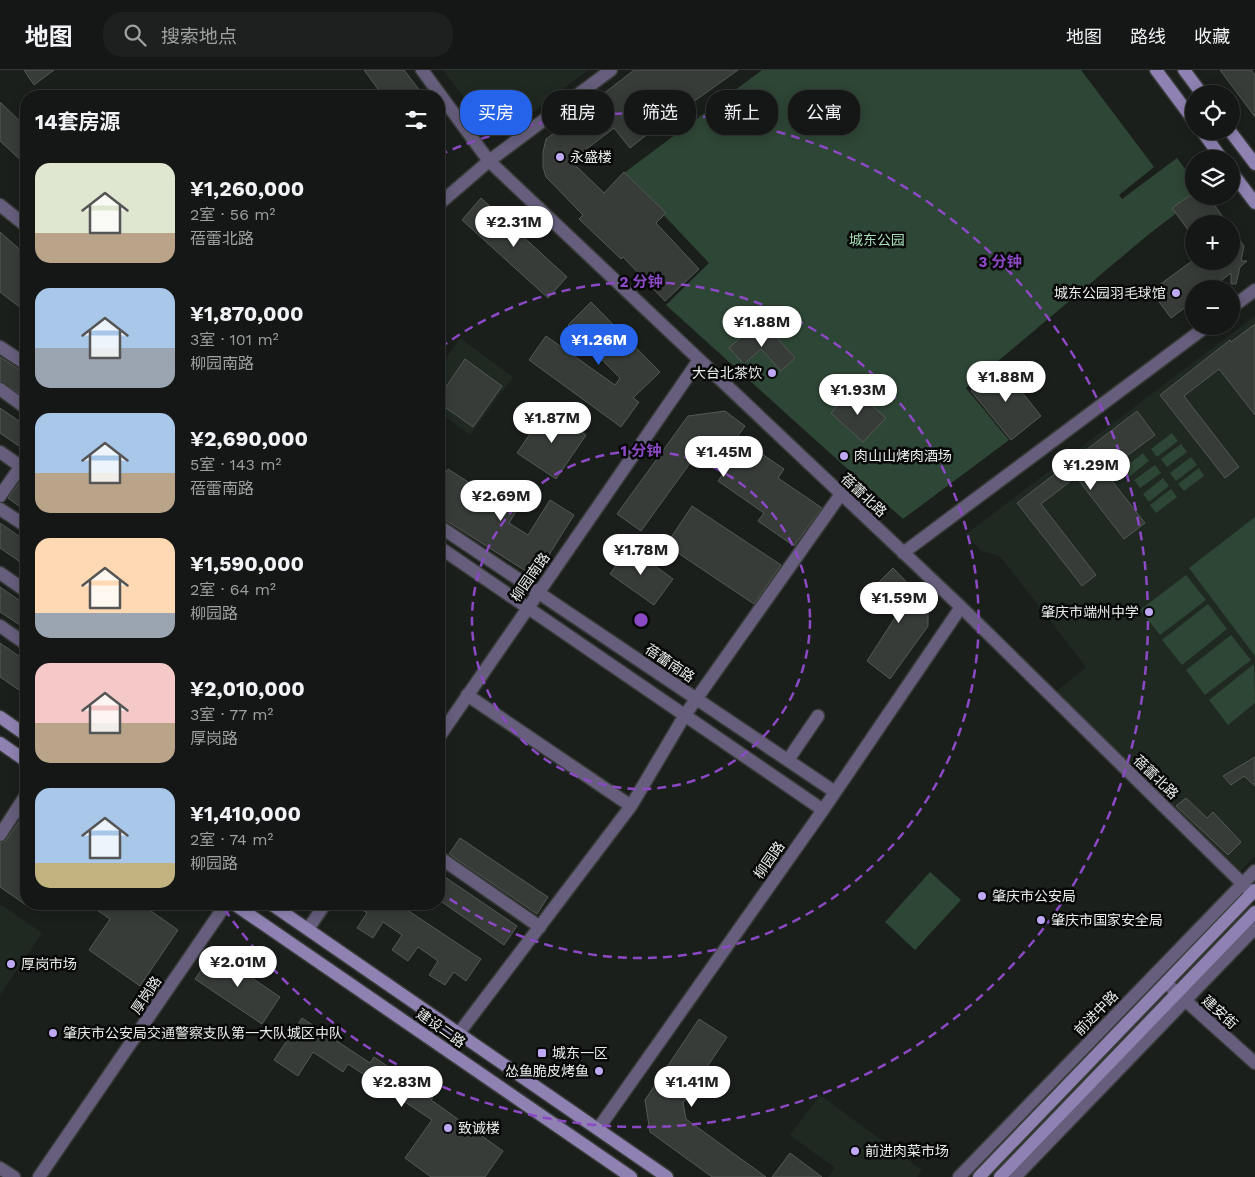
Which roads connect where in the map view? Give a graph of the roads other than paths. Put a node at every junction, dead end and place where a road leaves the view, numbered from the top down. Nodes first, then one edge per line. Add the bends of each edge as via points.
1 (422, 70) edge
2 (611, 70) edge
3 (1156, 70) edge
4 (1184, 70) edge
5 (1195, 85) edge
6 (437, 90) edge
7 (445, 101) edge
8 (1185, 108) edge
9 (1237, 140) edge
10 (489, 161) junction
11 (1255, 164) edge
12 (1240, 183) edge
13 (445, 199) edge
14 (1255, 203) edge
15 (0, 205) edge
16 (20, 221) edge
17 (1255, 290) edge
18 (1240, 301) edge
19 (1195, 335) edge
20 (0, 347) edge
21 (20, 360) edge
22 (699, 360) junction
23 (0, 389) edge
24 (20, 404) edge
25 (0, 452) edge
26 (20, 463) edge
27 (20, 470) edge
28 (841, 494) junction
29 (0, 496) edge
30 (0, 508) edge
31 (20, 522) edge
32 (445, 530) edge
33 (445, 551) edge
34 (903, 552) junction
35 (0, 573) edge
36 (20, 587) edge
37 (538, 593) junction
38 (528, 607) junction
39 (961, 607) junction
40 (0, 626) edge
41 (20, 640) edge
42 (468, 695) junction
43 (696, 699) junction
44 (685, 715) junction
45 (818, 716) dead end
46 (0, 717) edge
47 (20, 727) edge
48 (445, 728) edge
49 (0, 743) edge
50 (20, 758) edge
51 (788, 760) junction
52 (835, 792) junction
53 (20, 804) edge
54 (631, 806) junction
55 (823, 810) junction
56 (0, 835) edge
57 (445, 861) edge
58 (1255, 871) edge
59 (1243, 883) junction
60 (1254, 891) edge
61 (222, 910) edge
62 (243, 910) edge
63 (280, 910) edge
64 (321, 910) edge
65 (1255, 912) edge
66 (540, 927) junction
67 (1255, 928) edge
68 (308, 929) junction
69 (1166, 983) junction
70 (1181, 997) junction
71 (459, 1034) junction
72 (1255, 1064) edge
73 (598, 1129) junction
74 (0, 1168) edge
75 (629, 1176) edge
76 (14, 1177) edge
77 (39, 1177) edge
78 (667, 1177) edge
79 (959, 1177) edge
80 (979, 1177) edge
81 (1000, 1177) edge
82 (1015, 1177) edge

1 - 6 street, 蓓蕾北路
2 - 10 street
3 - 8 main road
4 - 5 main road
7 - 10 street, 蓓蕾北路
9 - 11 main road
10 - 13 street
10 - 22 street, 蓓蕾北路
12 - 14 main road
15 - 16 street
17 - 18 street
19 - 34 street
20 - 21 street
22 - 28 street, 蓓蕾北路
22 - 37 street, 柳园南路
23 - 24 street
25 - 26 street
27 - 29 street
28 - 34 street, 蓓蕾北路
28 - 43 street
30 - 31 street
32 - 37 street, 蓓蕾南路
33 - 38 street
34 - 39 street, 蓓蕾北路
35 - 36 street
37 - 38 street, 柳园南路
37 - 43 street, 蓓蕾南路
38 - 42 street, 柳园南路
38 - 44 street
39 - 52 street, 柳园路
39 - 59 street, 蓓蕾北路
40 - 41 street
42 - 48 street, 柳园南路
42 - 54 street
43 - 44 street
43 - 51 street, 蓓蕾南路
44 - 54 street
44 - 55 street
45 - 51 street
46 - 47 main road
49 - 50 main road
51 - 52 street, 蓓蕾南路
52 - 55 street, 柳园路
53 - 56 street
54 - 66 street
55 - 73 street, 柳园路
57 - 66 street
58 - 59 street, 前进中路
59 - 60 street, 蓓蕾北路
59 - 79 street, 前进中路
60 - 69 main road
61 - 77 street, 厚岗路
62 - 75 main road, 建设二路
63 - 68 main road, 建设二路
64 - 68 street
65 - 70 main road
66 - 71 street
67 - 70 street
68 - 71 main road, 建设二路
69 - 70 street, 建安街
69 - 80 main road
70 - 72 street, 建安街
70 - 81 main road
70 - 82 street
71 - 73 main road, 建设二路
73 - 78 main road, 建设二路
74 - 76 street

